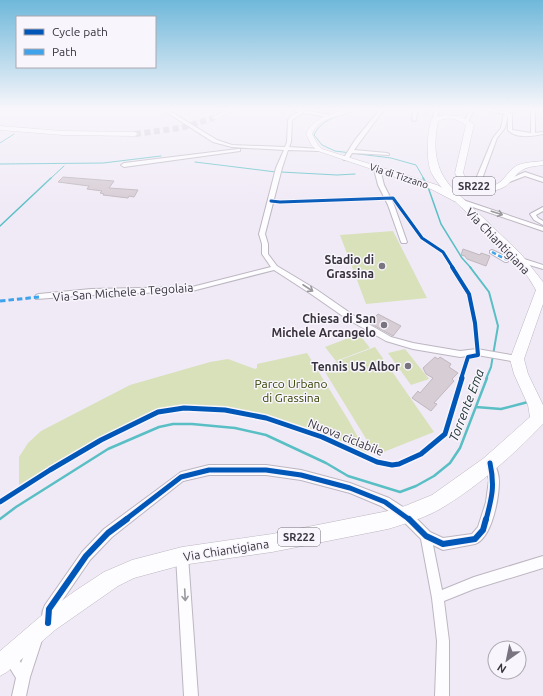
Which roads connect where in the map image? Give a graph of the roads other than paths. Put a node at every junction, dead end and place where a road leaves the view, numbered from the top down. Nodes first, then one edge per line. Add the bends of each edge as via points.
1 (214, 140) edge
2 (289, 140) edge
3 (311, 140) edge
4 (359, 140) edge
5 (434, 140) edge
6 (466, 140) edge
7 (494, 140) edge
8 (247, 147) junction
9 (286, 149) junction
10 (320, 150) junction
11 (349, 154) junction
12 (387, 154) dead end
13 (543, 163) edge
14 (124, 165) dead end
15 (377, 169) junction
16 (479, 179) dead end
17 (543, 180) edge
18 (505, 182) junction
19 (459, 200) junction
20 (543, 209) edge
21 (543, 223) edge
22 (543, 229) edge
23 (404, 242) dead end
24 (492, 252) dead end
25 (513, 260) junction
26 (543, 267) edge
27 (275, 268) junction
28 (542, 288) edge
29 (40, 297) dead end
30 (512, 358) junction
31 (537, 411) edge
32 (490, 463) junction
33 (405, 516) junction
34 (426, 536) junction
35 (182, 556) junction
36 (543, 562) edge
37 (438, 598) junction
38 (44, 627) junction
39 (4, 661) edge
40 (23, 677) junction
41 (19, 696) edge
42 (191, 696) edge
43 (442, 696) edge

1 - 8 street
2 - 9 street
3 - 10 street
4 - 11 street
5 - 19 main road, Via Chiantigiana / SR222 via 434,167 442,182
6 - 18 main road, SR222 via 459,171 460,178 470,184 486,188 499,186
7 - 16 street
8 - 9 street
8 - 14 street
9 - 10 street
9 - 27 street via 262,234 266,244 265,254
10 - 11 street, Via di Tizzano
11 - 12 street
11 - 15 street, Via di Tizzano
13 - 18 main road, SR222 via 521,168
15 - 19 street, Via di Tizzano via 434,187
15 - 23 street
17 - 18 street via 525,174
19 -> 22 street
19 - 25 main road, Via Chiantigiana / SR222
20 - 21 street via 533,214
24 - 25 street
25 - 26 street
25 - 28 main road, Via Chiantigiana / SR222
27 - 29 street, Via San Michele a Tegolaia via 192,289 91,292
27 -> 30 street via 389,339 460,354 470,352
28 - 30 main road, Via Chiantigiana / SR222
30 - 31 main road, Via Chiantigiana / SR222
31 - 32 main road, Via Chiantigiana / SR222 via 524,434
32 - 33 main road, Via Chiantigiana / SR222 via 438,501
32 - 34 street via 494,480 483,530 475,539 443,544
33 - 34 street
33 - 35 main road, Via Chiantigiana / SR222 via 272,543
33 - 38 street via 385,502 350,488 301,475 266,470 197,472 181,477 108,533 86,556 49,608
34 - 37 street
35 - 38 main road, Via Chiantigiana / SR222 via 132,569 111,579
35 -> 42 street
36 - 37 street via 474,583
37 - 43 street via 443,641
38 - 39 main road, Via Chiantigiana / SR222
38 - 40 street
39 - 40 street
40 - 41 street

